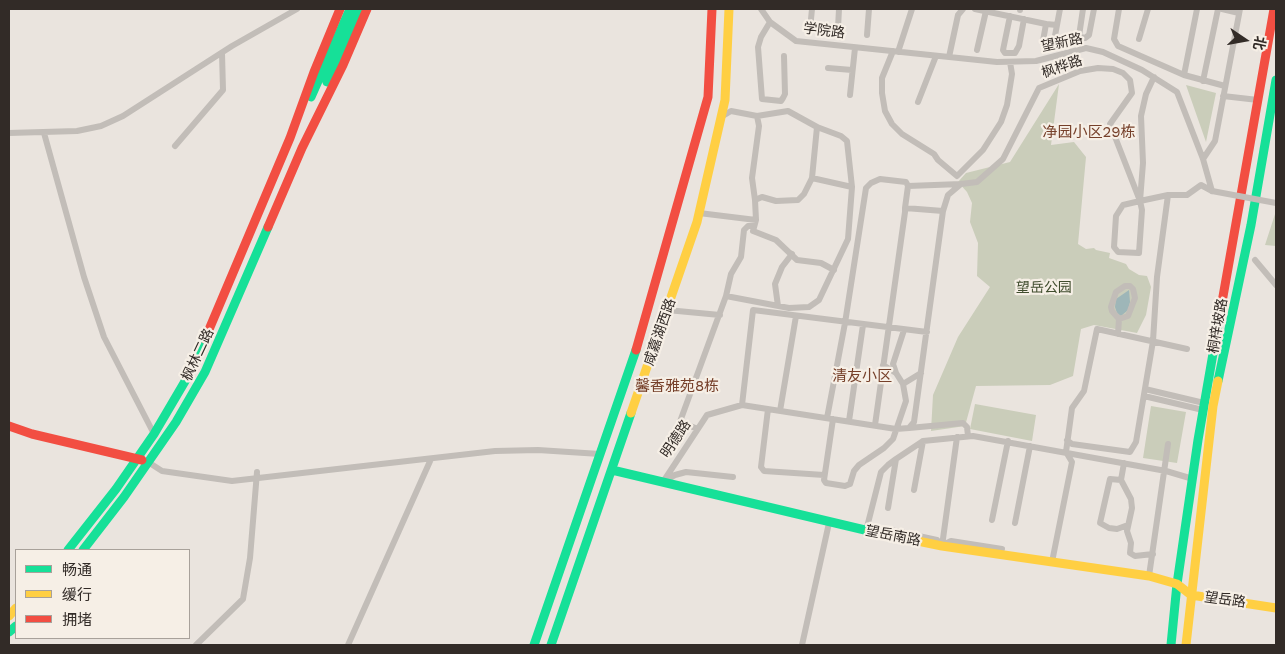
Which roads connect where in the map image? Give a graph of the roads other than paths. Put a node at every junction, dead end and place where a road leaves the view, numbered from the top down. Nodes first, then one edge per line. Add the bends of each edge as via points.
1 (297, 9) edge
2 (340, 9) edge
3 (350, 9) edge
4 (359, 9) edge
5 (367, 9) edge
6 (712, 9) edge
7 (729, 9) edge
8 (761, 9) edge
9 (812, 9) edge
10 (839, 9) edge
11 (869, 9) edge
12 (912, 9) edge
13 (963, 9) edge
14 (975, 9) edge
15 (1060, 9) edge
16 (1083, 9) edge
17 (1094, 9) edge
18 (1119, 9) edge
19 (1148, 9) edge
20 (1197, 9) edge
21 (1218, 9) edge
22 (1222, 9) edge
23 (1274, 9) edge
24 (986, 11) junction
25 (1240, 11) edge
26 (1010, 16) junction
27 (1024, 19) junction
28 (770, 22) junction
29 (1046, 24) junction
30 (1057, 25) junction
31 (838, 28) dead end
32 (810, 29) dead end
33 (867, 34) dead end
34 (1139, 39) dead end
35 (855, 48) junction
36 (866, 49) joint
37 (977, 50) dead end
38 (895, 52) junction
39 (222, 53) junction
40 (784, 56) dead end
41 (936, 56) junction
42 (949, 57) junction
43 (1010, 62) junction
44 (828, 68) dead end
45 (852, 70) junction
46 (1184, 75) junction
47 (1154, 77) junction
48 (324, 79) junction
49 (1276, 80) edge
50 (1203, 81) junction
51 (1225, 86) junction
52 (850, 95) dead end
53 (1223, 96) junction
54 (1258, 100) junction
55 (918, 102) dead end
56 (757, 116) junction
57 (721, 117) junction
58 (817, 127) junction
59 (9, 132) edge
60 (44, 132) junction
61 (290, 138) junction
62 (175, 146) dead end
63 (302, 148) junction
64 (1203, 159) junction
65 (812, 178) junction
66 (961, 184) junction
67 (908, 186) junction
68 (852, 187) junction
69 (1212, 191) junction
70 (1168, 196) junction
71 (755, 200) junction
72 (1140, 200) junction
73 (1276, 203) edge
74 (905, 208) junction
75 (943, 211) junction
76 (699, 213) junction
77 (755, 223) junction
78 (792, 254) junction
79 (1256, 260) dead end
80 (834, 270) junction
81 (1276, 285) edge
82 (726, 296) junction
83 (778, 306) junction
84 (667, 310) junction
85 (720, 314) junction
86 (796, 316) junction
87 (1119, 319) junction
88 (845, 323) junction
89 (863, 325) junction
90 (889, 328) junction
91 (904, 330) junction
92 (927, 332) junction
93 (1118, 334) junction
94 (1153, 341) junction
95 (1188, 349) dead end
96 (883, 365) junction
97 (896, 373) junction
98 (921, 373) junction
99 (903, 384) junction
100 (1144, 393) junction
101 (742, 404) junction
102 (1204, 406) junction
103 (768, 409) junction
104 (780, 411) junction
105 (830, 418) junction
106 (850, 421) junction
107 (875, 425) junction
108 (9, 426) edge
109 (909, 428) junction
110 (698, 429) junction
111 (896, 429) junction
112 (154, 434) junction
113 (968, 436) junction
114 (957, 437) junction
115 (1067, 440) junction
116 (923, 441) junction
117 (1008, 442) junction
118 (1168, 444) dead end
119 (1030, 446) junction
120 (1066, 452) junction
121 (600, 454) junction
122 (137, 458) junction
123 (431, 458) junction
124 (896, 460) junction
125 (148, 462) junction
126 (1124, 463) junction
127 (612, 470) junction
128 (1164, 471) junction
129 (257, 475) junction
130 (824, 475) junction
131 (734, 477) dead end
132 (1193, 479) junction
133 (1121, 480) junction
134 (663, 482) junction
135 (914, 490) dead end
136 (888, 508) dead end
137 (992, 520) dead end
138 (829, 523) junction
139 (1015, 523) dead end
140 (1128, 525) junction
141 (866, 531) junction
142 (942, 546) junction
143 (69, 549) edge
144 (84, 549) edge
145 (1002, 549) dead end
146 (1153, 554) junction
147 (1052, 562) junction
148 (1149, 576) junction
149 (1177, 584) junction
150 (1191, 595) junction
151 (1175, 602) junction
152 (1276, 608) edge
153 (196, 645) edge
154 (348, 645) edge
155 (534, 645) edge
156 (551, 645) edge
157 (802, 645) edge
158 (1171, 645) edge
159 (1186, 645) edge

1 - 39 street
2 - 61 main road, 枫林二路
3 - 48 main road
4 - 48 main road
5 - 63 main road, 枫林二路
6 - 121 main road, 咸嘉湖西路 via 708,97 640,339
7 - 57 main road, 咸嘉湖西路 via 725,100
8 - 28 street, 学院路
9 - 32 street
10 - 31 street
11 - 33 street
12 - 38 street
13 - 42 street via 958,15
14 - 24 street
15 - 30 street
16 - 17 street via 1078,36 1085,38 1089,36
18 - 46 street via 1114,39 1118,46
19 - 34 street
20 - 46 street
21 - 50 street
22 - 25 street
23 - 54 main road, 桐梓坡路
24 - 26 street
24 - 37 street
25 - 51 street
26 - 27 street
26 - 27 street via 1005,53 1015,53 1019,46
27 - 29 street
28 - 35 street, 学院路 via 796,41
28 - 40 street via 760,37 758,47 762,99 781,101 783,98
29 - 30 street
29 - 30 street via 1045,44 1054,41
35 - 36 street, 学院路
35 - 45 street
36 - 38 street, 望新路
38 - 41 street, 望新路
38 - 43 street via 882,78 885,111 902,134 934,154 957,176 983,150 1001,122 1012,74
39 - 60 street via 123,116 77,131
39 - 62 street via 223,90
41 - 42 street, 望新路
41 - 55 street
42 - 43 street, 望新路
43 - 47 street, 望新路 via 1036,61 1086,48 1103,52
44 - 45 street
45 - 52 street
46 - 50 street
47 - 64 street, 望新路 via 1178,92
47 - 72 street via 1141,116
48 - 61 main road, 枫林二路
48 - 63 main road, 枫林二路
49 - 150 main road, 桐梓坡路 via 1251,225 1213,406
50 - 51 street
51 - 53 street
53 - 54 street
53 - 64 street via 1215,141
54 - 102 main road, 桐梓坡路
56 - 57 street via 731,111
56 - 58 street via 788,112
56 - 71 street via 759,126 752,178
57 - 76 main road, 咸嘉湖西路
58 - 65 street
58 - 68 street via 847,140
59 - 60 street
60 - 112 street via 84,278 104,337
61 - 112 main road, 枫林二路 via 194,366
63 - 125 main road, 枫林二路 via 205,372
64 - 69 street, 望新路
65 - 68 street
65 - 71 street via 798,200 776,201 762,197
66 - 67 street
66 - 72 street, 枫桦路 via 977,182 1002,159 1038,88 1080,71 1113,69 1124,73 1130,80 1132,93 1110,124
66 - 75 street via 948,195
67 - 74 street
67 - 88 street via 903,181 880,179 866,188
68 - 80 street via 848,238
69 - 70 street via 1201,185 1187,195
69 - 73 street, bridge
70 - 72 street
70 - 94 street via 1157,277
71 - 77 street
72 - 72 street via 1139,253 1118,252 1114,247 1116,216 1123,205
74 - 75 street
74 - 90 street
75 - 92 street
76 - 77 street
76 - 84 main road, 咸嘉湖西路
77 - 78 street via 753,231 776,240
77 - 82 street via 744,230 741,257 730,274
78 - 80 street via 797,260 821,263
78 - 83 street via 775,284
79 - 81 street
80 - 83 street via 818,300 809,307
82 - 83 street
82 - 85 street
84 - 85 street
84 - 127 main road, 咸嘉湖西路
85 - 110 street via 679,425
86 - 88 street
86 - 101 street via 753,310
86 - 104 street
87 - 87 street via 1128,316 1135,298 1130,286 1116,292 1111,308
87 - 93 street
88 - 89 street
88 - 105 street
89 - 90 street
89 - 106 street
90 - 91 street
90 - 96 street
91 - 92 street
91 - 97 street via 893,364
92 - 98 street
93 - 94 street
93 - 115 street via 1097,329 1084,391 1072,408
94 - 95 street
94 - 100 street
96 - 97 street
96 - 107 street
97 - 99 street
98 - 99 street
98 - 109 street via 914,422
99 - 111 street via 906,400
100 - 102 street
100 - 115 street via 1136,442 1130,452 1072,444
101 - 103 street
101 - 110 street, 明德路 via 707,415
102 - 132 main road, 桐梓坡路
103 - 104 street
103 - 130 street via 761,467 764,471
104 - 105 street
105 - 106 street
105 - 130 street
106 - 107 street
107 - 111 street
108 - 122 main road
109 - 111 street
109 - 113 street via 963,423
110 - 134 street, 明德路
111 - 130 street via 893,439 884,448 859,464 850,484 826,483
112 - 122 main road, 枫林二路
113 - 114 street
113 - 117 street
114 - 116 street
114 - 142 street
115 - 120 street
116 - 124 street
116 - 135 street
117 - 119 street
117 - 137 street
118 - 128 street
119 - 120 street
119 - 139 street
120 - 126 street
120 - 147 street via 1072,462
121 - 123 street via 495,451
121 - 155 main road, 咸嘉湖西路
122 - 125 main road
122 - 143 main road, 枫林二路
123 - 129 street
123 - 154 street
124 - 136 street
124 - 141 street via 881,472
125 - 129 street via 162,471 232,480
125 - 144 main road, 枫林二路
126 - 128 street
126 - 133 street
127 - 134 main road, 望岳南路
127 - 156 main road, 咸嘉湖西路
128 - 132 street
128 - 146 street
129 - 153 street via 243,599
131 - 134 street via 686,472 674,474
132 - 149 main road, 桐梓坡路
133 - 140 street via 1131,499
133 - 140 street via 1110,479 1100,523 1117,529
134 - 138 main road, 望岳南路
138 - 141 main road, 望岳南路
138 - 157 street
140 - 146 street via 1130,553 1135,556
141 - 142 main road, 望岳南路
142 - 145 street via 951,541
142 - 147 main road, 望岳南路
146 - 148 street
147 - 148 main road, 望岳南路
148 - 149 main road, 望岳南路
149 - 150 main road, 望岳路
149 - 151 main road, 桐梓坡路
150 - 151 main road
150 - 152 main road, 望岳路
150 - 159 main road, 桐梓坡路
151 - 158 main road, 桐梓坡路

